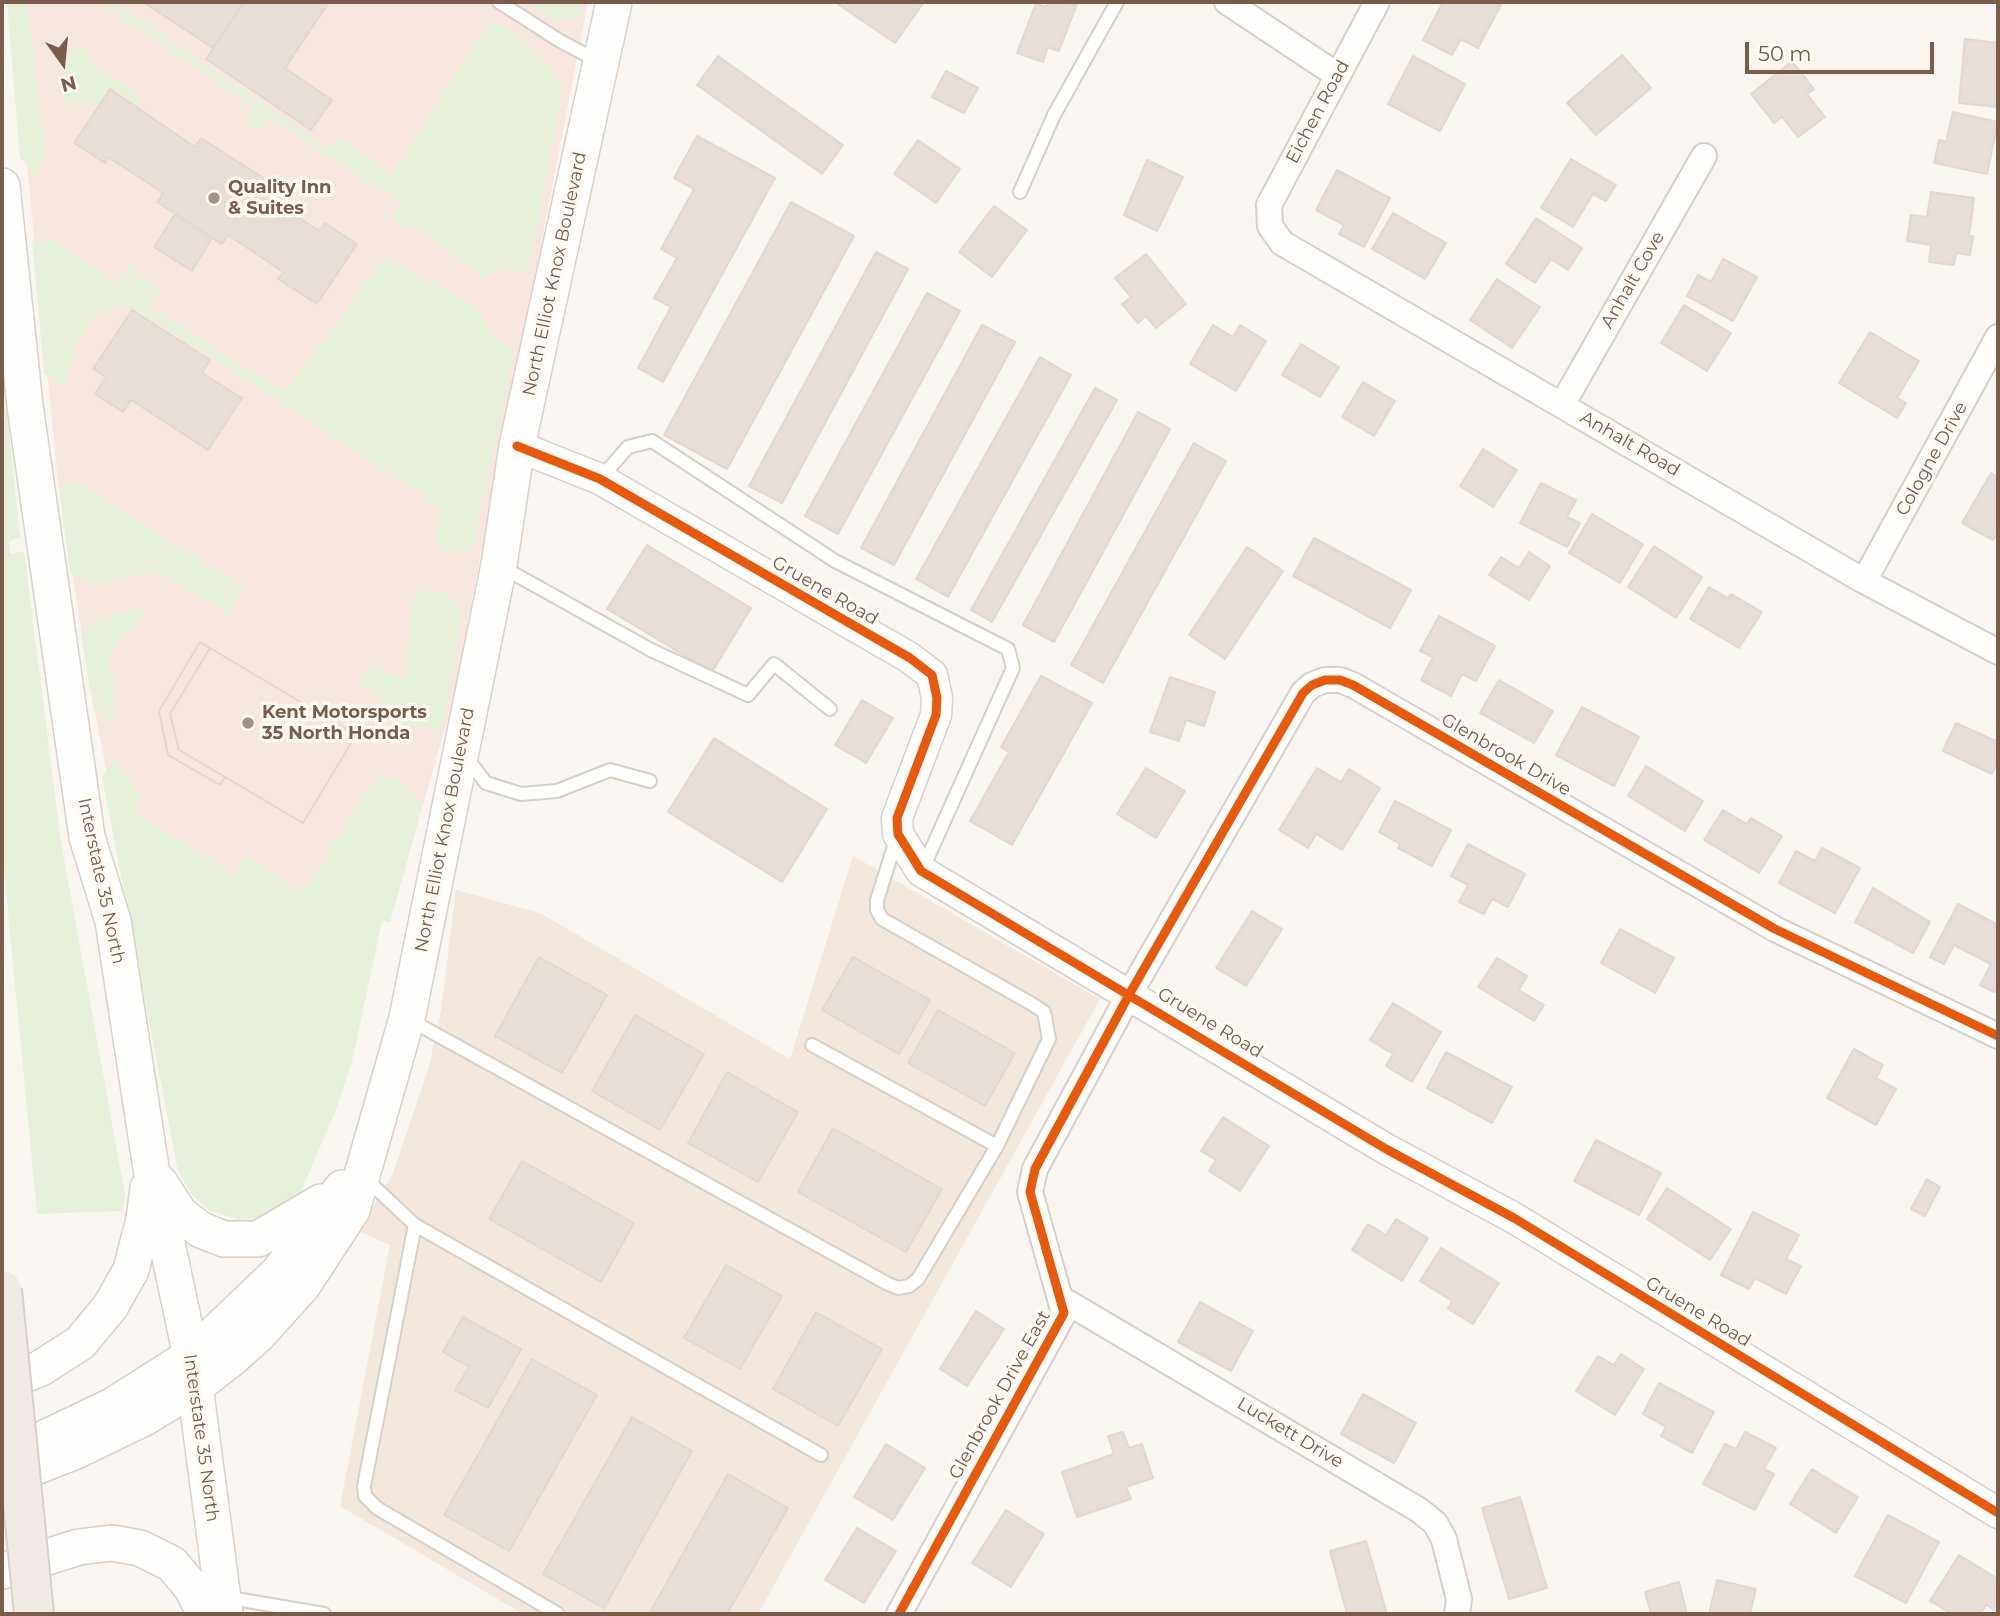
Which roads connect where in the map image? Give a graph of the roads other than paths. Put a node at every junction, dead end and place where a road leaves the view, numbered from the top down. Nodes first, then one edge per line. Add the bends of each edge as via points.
1 (499, 2) edge
2 (614, 2) edge
3 (1117, 2) edge
4 (1227, 2) edge
5 (1377, 2) edge
6 (601, 63) junction
7 (1337, 75) junction
8 (1704, 156) dead end
9 (2, 186) edge
10 (1020, 192) dead end
11 (1270, 226) joint
12 (1998, 337) edge
13 (1562, 405) junction
14 (517, 446) junction
15 (600, 479) junction
16 (499, 565) junction
17 (1864, 581) junction
18 (1998, 652) edge
19 (830, 709) dead end
20 (461, 751) junction
21 (650, 781) dead end
22 (898, 834) junction
23 (921, 871) junction
24 (1130, 993) junction
25 (407, 1018) junction
26 (1998, 1036) edge
27 (812, 1045) dead end
28 (997, 1146) junction
29 (151, 1168) junction
30 (351, 1181) junction
31 (415, 1225) junction
32 (2, 1290) edge
33 (1060, 1298) junction
34 (193, 1371) junction
35 (2, 1384) edge
36 (2, 1454) edge
37 (821, 1455) dead end
38 (2, 1480) edge
39 (1998, 1513) edge
40 (2, 1571) edge
41 (218, 1608) edge
42 (34, 1614) edge
43 (324, 1614) edge
44 (558, 1614) edge
45 (899, 1614) edge
46 (1457, 1614) edge

1 - 6 lane
2 - 6 main road, North Elliot Knox Boulevard
3 - 10 lane via 1054,115
4 - 7 street
5 - 7 street, Eichen Road
6 - 14 main road, North Elliot Knox Boulevard
7 - 11 street, Eichen Road via 1269,205
8 - 13 street, Anhalt Cove
9 - 29 main road, Interstate 35 North via 24,406 87,837 113,921
11 - 13 street, Anhalt Road via 1282,243
12 - 17 street, Cologne Drive
13 - 17 street, Anhalt Road
14 - 15 street, Gruene Road
14 - 16 main road, North Elliot Knox Boulevard
15 - 22 street, Gruene Road via 932,675 936,715 897,818
15 - 23 lane via 628,447 652,441 835,561 1008,649 1013,668
16 - 19 lane via 651,650 748,695 774,664
16 - 20 main road, North Elliot Knox Boulevard
17 - 18 street, Anhalt Road
20 - 21 lane via 486,783 521,794 557,791 610,770
20 - 25 main road, North Elliot Knox Boulevard
22 - 23 street, Gruene Road
22 - 28 lane via 877,900 882,919 1032,1003 1044,1012 1048,1024 1049,1039
23 - 24 street, Gruene Road
24 - 26 street, Glenbrook Drive via 1303,693 1325,680 1340,680 1775,929
24 - 33 street, Glenbrook Drive East via 1050,1136 1031,1181 1030,1192
24 - 39 street, Gruene Road via 1386,1149 1514,1218
25 - 28 lane via 898,1288 918,1279
25 - 30 main road, North Elliot Knox Boulevard via 388,1092
27 - 28 lane
29 - 30 main road via 180,1214 201,1230 224,1239 258,1239 292,1222
29 - 34 main road, Interstate 35 North
29 - 35 main road via 131,1270 110,1307 79,1343 41,1368
30 - 31 lane
30 - 34 main road, North Elliot Knox Boulevard via 352,1210 303,1285 258,1335
31 - 37 lane
31 - 44 lane via 365,1496 377,1508
32 - 42 highway, bridge
33 - 45 street, Glenbrook Drive East via 1064,1312
33 - 46 street, Luckett Drive via 1419,1510 1435,1523 1444,1539 1459,1599
34 - 36 main road, North Elliot Knox Boulevard
34 - 38 main road, North Elliot Knox Boulevard via 144,1418
34 - 41 main road, Interstate 35 North
40 - 41 main road via 79,1547 112,1543 141,1548 172,1564 192,1588
41 - 43 lane

